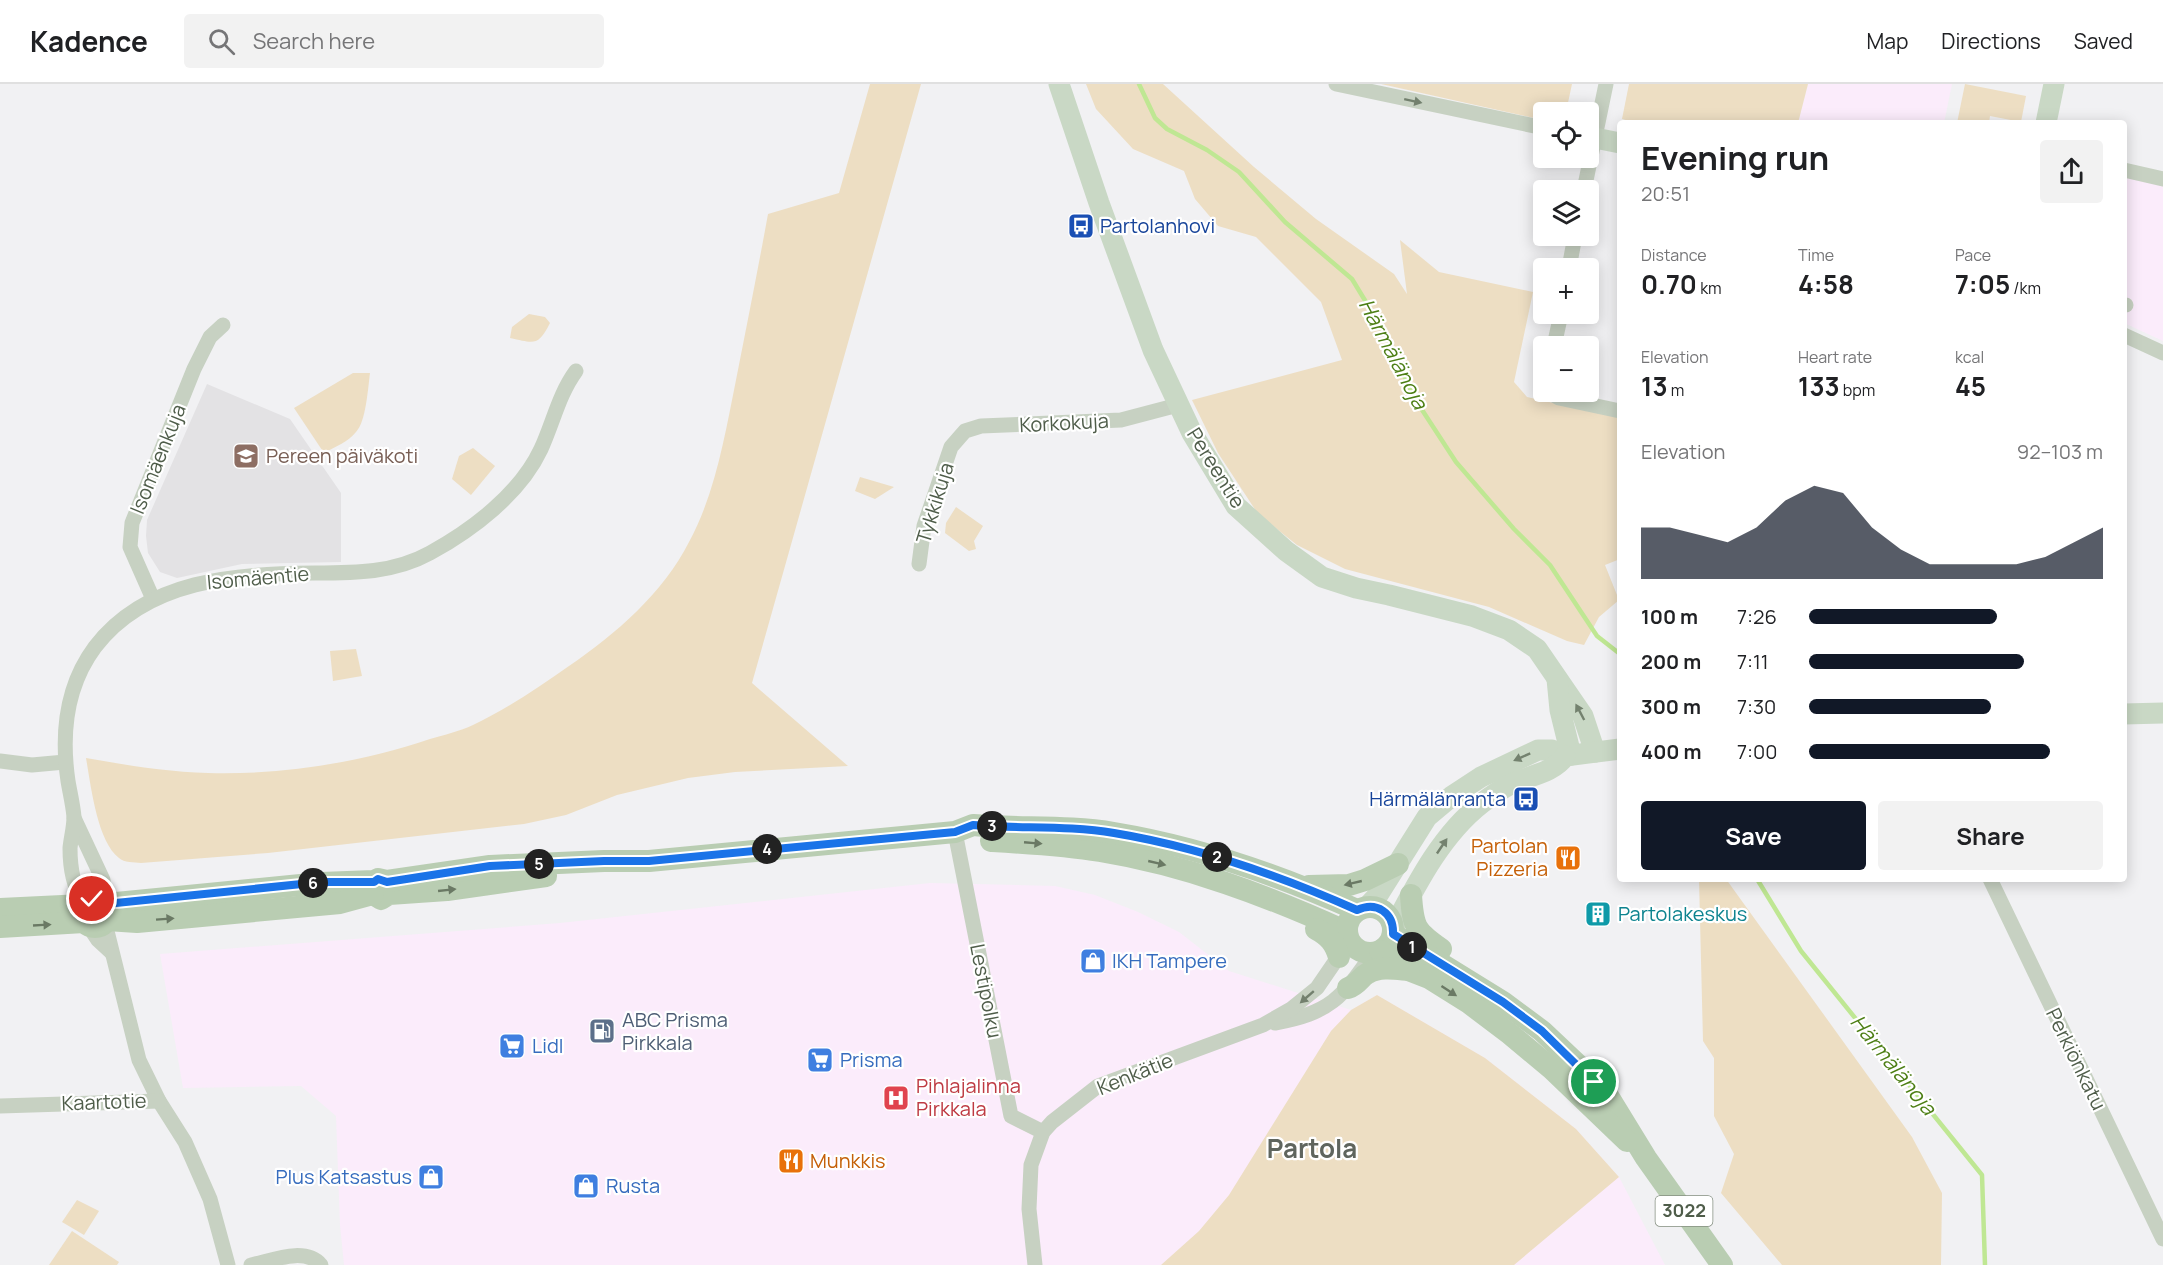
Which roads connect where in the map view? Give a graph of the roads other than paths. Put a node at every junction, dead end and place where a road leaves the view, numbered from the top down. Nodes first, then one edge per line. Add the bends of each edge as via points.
1 (1059, 84) edge
2 (1336, 84) edge
3 (1606, 84) edge
4 (2054, 84) edge
5 (1599, 110) edge
6 (2047, 120) edge
7 (1533, 126) edge
8 (1599, 138) edge
9 (1617, 142) edge
10 (2127, 171) edge
11 (2163, 179) edge
12 (223, 325) dead end
13 (2127, 336) edge
14 (2163, 353) edge
15 (576, 371) dead end
16 (1577, 402) edge
17 (1178, 405) junction
18 (1617, 410) edge
19 (954, 442) joint
20 (919, 564) dead end
21 (153, 599) junction
22 (1557, 675) junction
23 (2163, 713) edge
24 (2127, 714) edge
25 (1617, 749) edge
26 (1595, 752) junction
27 (1568, 755) junction
28 (0, 761) edge
29 (65, 762) junction
30 (74, 818) junction
31 (955, 832) junction
32 (1398, 864) junction
33 (1991, 882) edge
34 (1304, 887) junction
35 (1411, 895) junction
36 (1362, 908) junction
37 (0, 909) edge
38 (96, 916) junction
39 (0, 927) edge
40 (1385, 941) junction
41 (1345, 943) junction
42 (1412, 971) junction
43 (1469, 980) junction
44 (1348, 988) junction
45 (1263, 1025) junction
46 (159, 1101) junction
47 (0, 1106) edge
48 (1043, 1132) junction
49 (1646, 1158) junction
50 (2163, 1239) edge
51 (228, 1265) edge
52 (251, 1265) edge
53 (321, 1265) edge
54 (1035, 1265) edge
55 (1722, 1265) edge

1 - 17 street, Pereentie via 1125,278
2 -> 7 street
3 - 5 street
4 - 6 street
8 - 9 street
10 - 11 street
12 - 21 street, Isomäenkuja via 210,337 194,369 132,523 130,546
13 - 14 street
15 - 21 street, Isomäentie via 524,478 495,507 429,554 410,564 369,572 224,578
16 - 18 street
17 - 19 street, Korkokuja via 1120,420 973,428
17 - 22 street, Pereentie via 1236,506 1322,577 1472,616 1509,630 1537,649
19 - 20 street, Tykkikuja via 924,526
21 - 29 street, Isomäentie via 111,627 85,662 70,694
26 -> 22 street, Pereentie via 1583,716
22 - 27 street
23 - 24 street
25 - 26 street
26 - 27 street
27 -> 32 street via 1538,750 1481,777 1427,818
35 -> 27 street via 1455,828 1472,811 1507,786 1559,765
28 - 29 street via 32,765
29 - 30 street, Isomäentie
30 - 38 street via 103,880
30 - 38 street, Isomäentie via 70,848 72,881
31 - 34 main road via 973,825 1113,832 1220,858
31 - 38 main road via 644,862 490,866 381,888 340,903 137,922
31 -> 41 main road via 976,840 1100,851 1172,867 1250,891 1254,902 1328,935 1336,948
31 - 48 street, Lestipolku via 1011,1116
32 -> 34 main road via 1349,885
32 - 36 street via 1378,895
33 - 50 street, Perkiönkatu
34 - 36 main road
35 - 40 street
35 - 43 main road via 1418,933 1461,963
36 - 40 main road via 1382,909 1388,914
36 - 41 main road via 1350,918
37 - 38 main road
39 -> 38 main road
38 - 46 street, Kaartotie via 98,940 111,952 139,1060
40 - 41 main road via 1359,950
40 - 42 main road, 3022
40 - 43 main road, 3022
40 - 44 street, Kenkätie
41 -> 45 street, Kenkätie via 1308,997
42 - 44 main road via 1381,969 1367,973
42 -> 49 main road, 3022 via 1429,978 1510,1034
43 - 49 main road, 3022 via 1542,1031 1577,1064 1608,1096
44 - 45 street, Kenkätie via 1320,1011
45 - 48 street, Kenkätie via 1098,1086
46 - 47 street, Kaartotie
46 - 51 street via 185,1142 210,1199
48 - 54 street, Kenkätie via 1031,1165 1029,1209
49 - 55 main road, 3022
52 - 53 street via 301,1255

